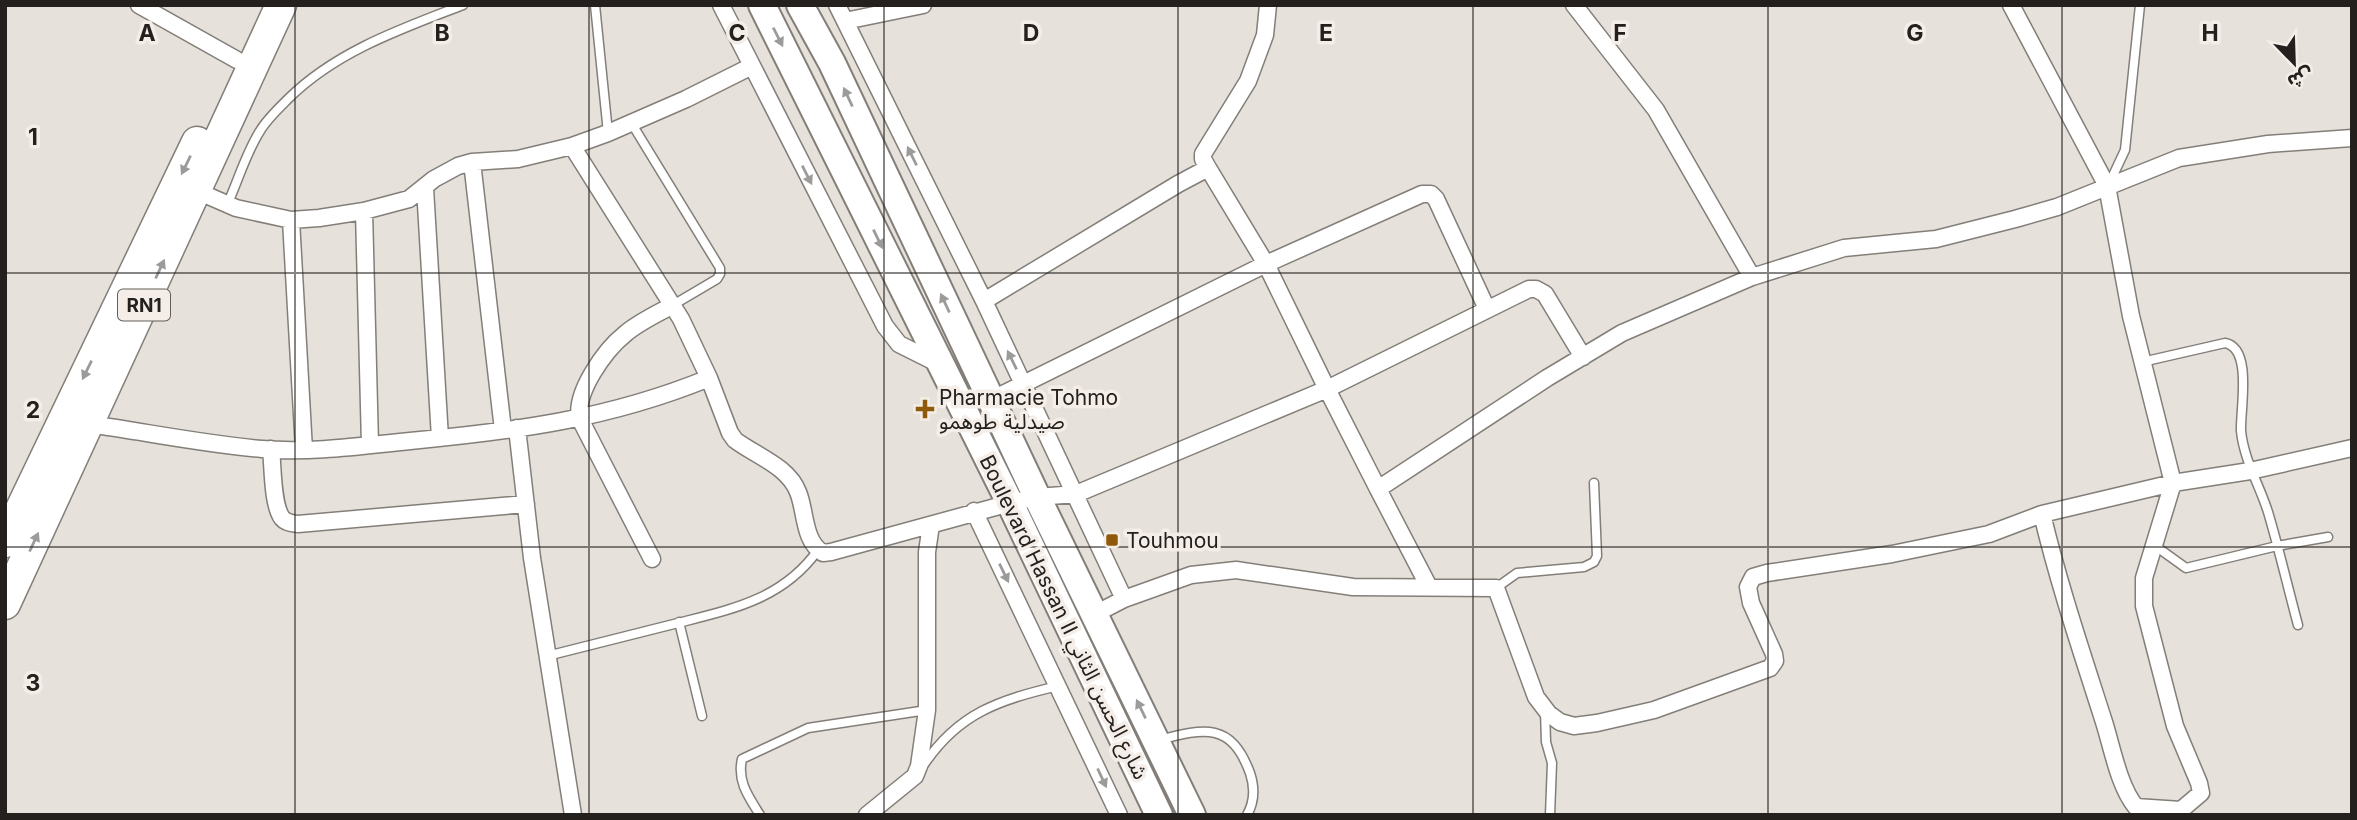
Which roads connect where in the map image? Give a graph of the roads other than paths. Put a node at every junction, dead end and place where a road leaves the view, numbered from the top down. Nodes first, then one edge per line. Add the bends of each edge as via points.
1 (139, 5) edge
2 (262, 5) edge
3 (281, 5) edge
4 (463, 5) edge
5 (595, 5) edge
6 (721, 5) edge
7 (762, 5) edge
8 (800, 5) edge
9 (837, 5) edge
10 (923, 5) edge
11 (1268, 5) edge
12 (1574, 5) edge
13 (2011, 5) edge
14 (2140, 5) edge
15 (845, 21) junction
16 (237, 60) junction
17 (752, 66) junction
18 (632, 124) junction
19 (608, 133) junction
20 (2352, 138) edge
21 (572, 146) junction
22 (472, 163) junction
23 (1208, 168) junction
24 (2107, 186) junction
25 (425, 188) junction
26 (197, 191) junction
27 (227, 205) junction
28 (364, 211) junction
29 (290, 220) junction
30 (1266, 264) junction
31 (1752, 277) junction
32 (984, 301) junction
33 (673, 305) junction
34 (1487, 309) junction
35 (1583, 357) junction
36 (2142, 362) junction
37 (940, 365) junction
38 (709, 379) junction
39 (1024, 383) junction
40 (1326, 389) junction
41 (990, 400) junction
42 (580, 419) junction
43 (89, 424) junction
44 (510, 429) junction
45 (440, 438) junction
46 (370, 445) junction
47 (2352, 448) edge
48 (271, 449) junction
49 (304, 450) junction
50 (2250, 471) junction
51 (1594, 482) dead end
52 (2173, 483) junction
53 (1378, 489) junction
54 (1076, 494) junction
55 (1037, 497) junction
56 (14, 502) edge
57 (1010, 503) junction
58 (526, 504) junction
59 (974, 511) junction
60 (2042, 514) junction
61 (931, 524) junction
62 (2328, 537) dead end
63 (5, 542) edge
64 (2154, 545) junction
65 (2277, 546) junction
66 (818, 550) junction
67 (652, 559) dead end
68 (1429, 587) junction
69 (1496, 588) junction
70 (1124, 599) junction
71 (5, 604) edge
72 (1095, 614) junction
73 (679, 622) junction
74 (2298, 625) dead end
75 (547, 656) junction
76 (1058, 686) junction
77 (1544, 708) junction
78 (927, 710) junction
79 (702, 716) dead end
80 (1156, 740) junction
81 (915, 776) junction
82 (2182, 812) edge
83 (573, 815) edge
84 (760, 815) edge
85 (867, 815) edge
86 (1119, 815) edge
87 (1159, 815) edge
88 (1192, 815) edge
89 (1247, 815) edge
90 (1550, 815) edge

1 - 16 street
2 - 16 highway, RN1
3 - 26 highway, RN1
4 - 27 lane via 396,30 312,77 260,131
5 - 19 lane
6 - 17 street
7 -> 37 main road, Boulevard Hassan II شارع الحسن الثاني
41 -> 8 main road, Boulevard Hassan II شارع الحسن الثاني via 832,63
9 - 15 street
10 - 15 street
11 - 23 street via 1265,35 1248,81 1203,154
12 - 31 street via 1656,110
13 - 24 street
14 - 24 lane via 2125,150
32 -> 15 street
16 -> 56 highway, RN1
17 - 18 street
17 -> 37 street via 884,326 899,344
18 - 19 street
18 - 33 lane via 720,268 717,279
19 - 21 street
20 - 24 street via 2268,144 2179,158
21 - 22 street via 518,159
21 - 33 street
22 - 25 street via 447,171
22 - 44 street
23 - 30 street
23 - 32 street
24 - 31 street via 2015,219 1936,239 1844,248
24 - 36 street
25 - 28 street via 409,199
25 - 45 street
26 - 27 street
43 -> 26 highway, RN1
27 - 29 street
28 - 29 street
28 - 46 street
29 - 49 street
30 - 34 street via 1422,194 1431,194
30 - 39 street
30 - 40 street
31 - 35 street via 1622,333
39 -> 32 street
33 - 38 street
33 - 42 street via 615,342 581,397
34 - 35 street via 1536,289 1545,294
34 - 40 street
35 - 53 street
36 - 50 lane via 2225,343 2237,349 2244,385 2241,430
36 - 52 street
37 - 57 main road, Boulevard Hassan II شارع الحسن الثاني
38 - 42 street
38 - 66 street via 735,440 792,480 811,542
39 - 41 street
39 - 54 street
40 - 53 street
40 - 54 street
41 - 55 main road, Boulevard Hassan II شارع الحسن الثاني
42 - 44 street
42 - 67 street
43 - 48 street
71 -> 43 highway, RN1
44 - 45 street
44 - 58 street
45 - 46 street
46 - 49 street
47 - 50 street
48 - 49 street
48 - 58 street via 276,499 287,522
50 - 52 street
50 - 65 lane
51 - 69 lane via 1594,562 1584,567 1517,573
52 - 60 street
52 - 64 street
53 - 68 street
54 - 55 street
54 - 70 street
55 - 57 street
55 - 72 main road, Boulevard Hassan II شارع الحسن الثاني
56 - 63 highway, RN1
57 - 59 street
57 - 87 main road, Boulevard Hassan II شارع الحسن الثاني
58 - 75 street
59 - 61 street
59 -> 76 street
60 - 77 street via 1989,534 1754,577 1749,595 1774,654 1770,668 1654,710 1597,723 1574,726 1560,722
60 - 82 street via 2058,578 2130,800 2136,807
61 - 66 street via 831,552
61 - 78 street
62 - 65 lane
64 - 65 lane via 2186,568
64 - 82 street via 2144,578 2144,606 2175,726 2201,793
65 - 74 lane
66 - 73 lane via 805,568 767,594
68 - 69 street
68 - 70 street via 1353,587 1236,570 1191,575
69 - 77 street
70 - 72 street
80 -> 72 main road, Boulevard Hassan II شارع الحسن الثاني
73 - 75 lane
73 - 79 lane
75 - 83 street
76 - 81 lane via 987,708 959,724
76 -> 86 street
77 - 90 lane via 1552,763
78 - 81 street
78 - 84 lane via 808,728 742,760 739,774
80 - 88 main road, Boulevard Hassan II شارع الحسن الثاني
80 - 89 lane via 1189,732 1226,736 1236,745 1253,782
81 - 85 street

